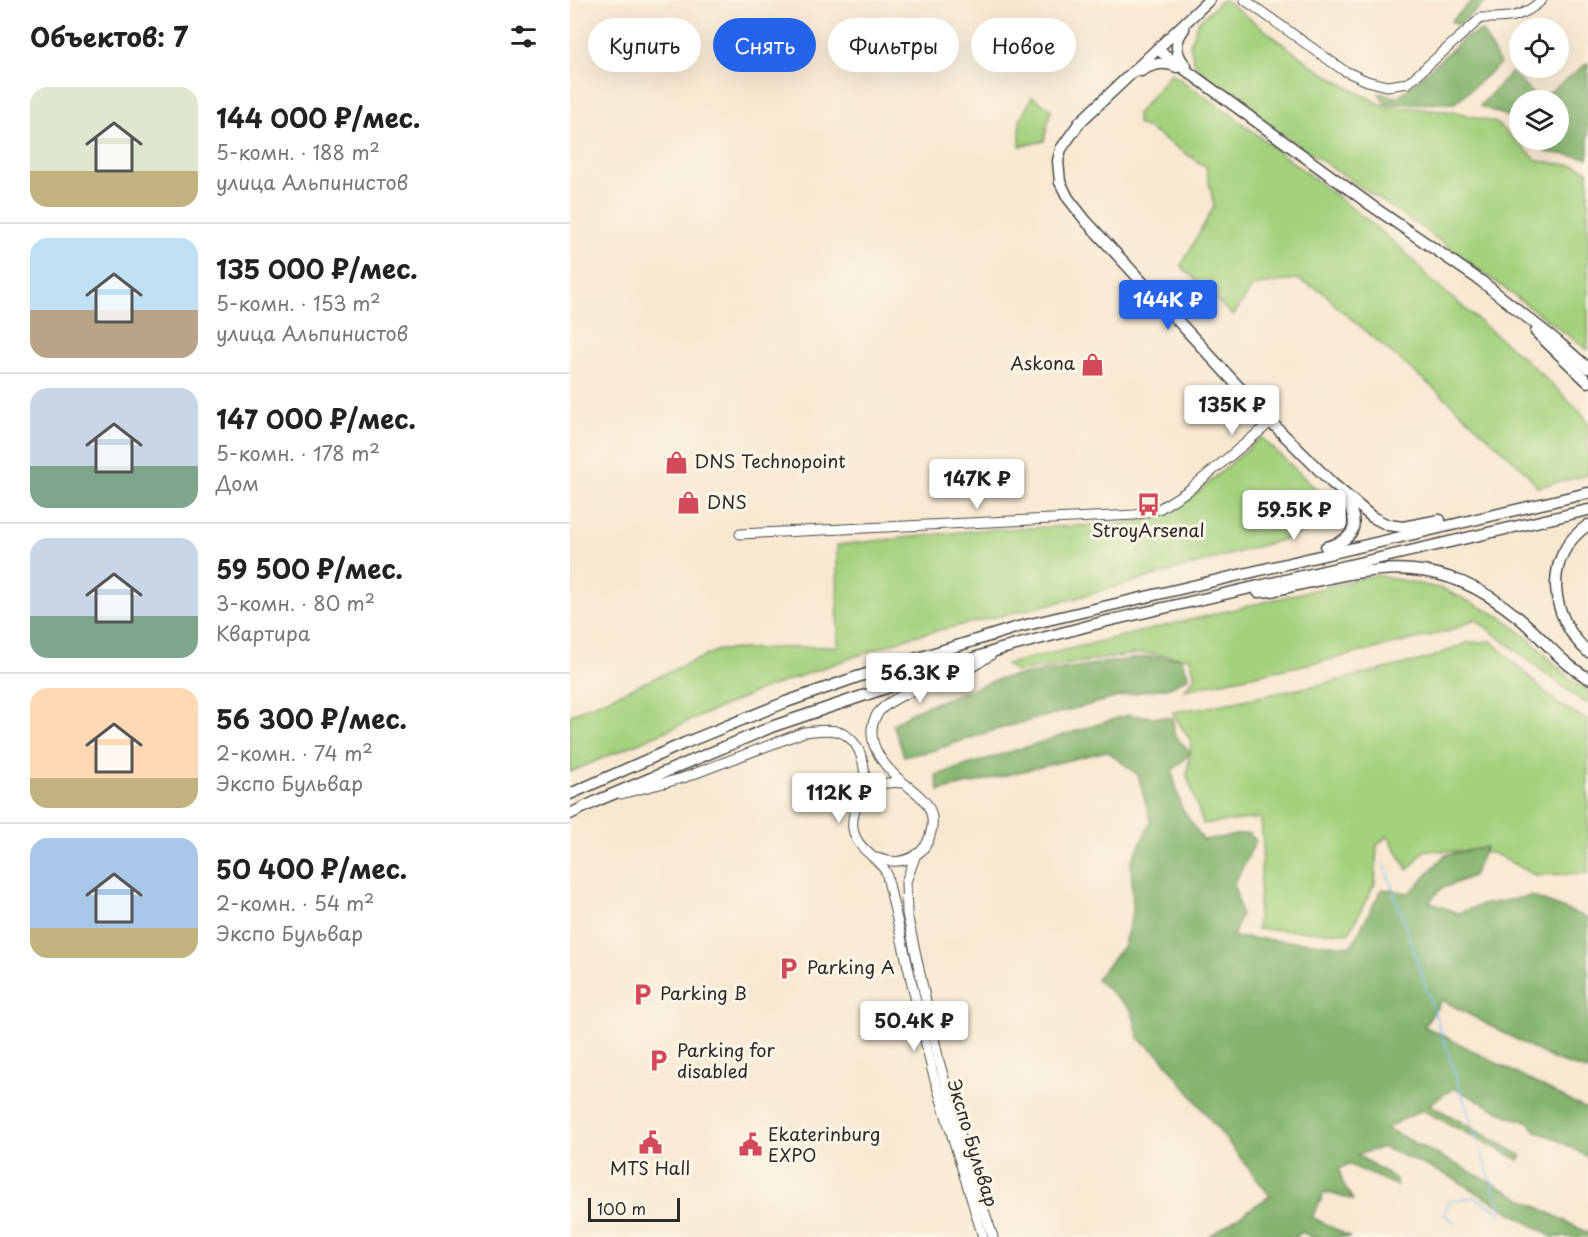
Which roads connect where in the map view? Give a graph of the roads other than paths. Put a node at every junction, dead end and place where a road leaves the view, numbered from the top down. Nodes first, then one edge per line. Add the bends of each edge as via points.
1 (1245, 0) edge
2 (1542, 0) edge
3 (1205, 4) edge
4 (1158, 50) junction
5 (1192, 75) junction
6 (1119, 87) junction
7 (1211, 88) junction
8 (1440, 253) junction
9 (1588, 368) edge
10 (1588, 382) edge
11 (1271, 422) junction
12 (1332, 483) junction
13 (1588, 493) edge
14 (1538, 505) junction
15 (1588, 510) edge
16 (1588, 525) edge
17 (740, 534) dead end
18 (1216, 579) junction
19 (1227, 594) junction
20 (1001, 649) junction
21 (1588, 652) edge
22 (1588, 678) edge
23 (903, 783) junction
24 (570, 794) edge
25 (606, 798) junction
26 (860, 798) junction
27 (570, 814) edge
28 (916, 854) junction
29 (869, 855) junction
30 (983, 1237) edge
31 (993, 1237) edge

1 - 2 street via 1344,69 1387,86 1408,83 1481,18 1515,18
3 - 4 main road
3 - 7 main road via 1181,33 1177,48 1180,59
4 - 5 main road
4 - 6 main road
5 - 6 main road via 1173,65 1151,65
5 - 7 main road
6 - 11 main road via 1080,122 1061,149 1060,182 1086,221
7 - 8 main road
8 - 9 main road via 1481,281
8 - 10 main road
11 - 12 main road
11 - 17 street via 1189,490 1159,509 1135,515
12 - 14 main road via 1371,517 1395,527 1512,505
12 - 18 main road via 1353,517 1354,528 1349,537 1336,545
13 - 14 main road
14 - 18 main road
15 - 19 main road
16 - 21 main road via 1567,548 1556,588 1565,624
18 - 24 main road via 1018,627 857,677 685,743
19 - 20 main road
19 - 22 main road via 1271,591 1377,569 1435,573 1470,586 1502,605
20 - 23 street, Экспо Бульвар via 967,671 898,698 878,713 872,729 874,745
20 - 25 main road via 774,726
23 - 26 street via 877,785
23 - 28 street, Экспо Бульвар via 921,796 932,819 928,840
25 - 26 street, Экспо Бульвар via 683,778 795,735 822,730 847,736 859,750 864,769
25 - 27 main road
26 - 29 street, Экспо Бульвар via 853,826 857,841
28 - 29 street via 893,862
28 - 31 street, Экспо Бульвар via 906,882 907,914 939,1061
29 - 30 street, Экспо Бульвар via 883,867 888,878 932,1070

